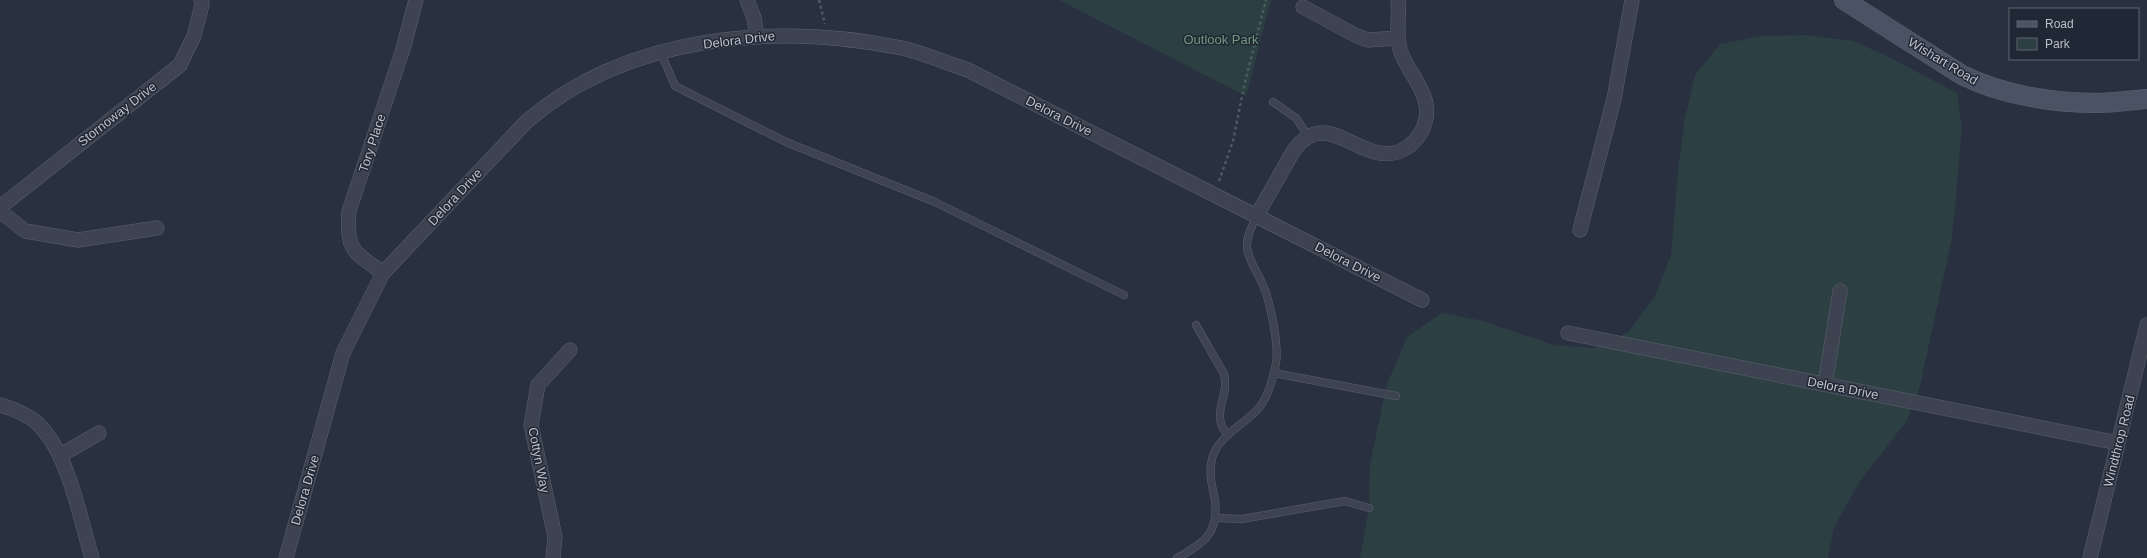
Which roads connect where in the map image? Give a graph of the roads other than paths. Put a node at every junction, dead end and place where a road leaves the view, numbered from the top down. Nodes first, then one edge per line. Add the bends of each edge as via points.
1 (201, 0) edge
2 (416, 0) edge
3 (747, 0) edge
4 (1398, 0) edge
5 (1632, 0) edge
6 (1844, 0) edge
7 (1303, 7) dead end
8 (757, 36) junction
9 (1398, 38) junction
10 (661, 53) junction
11 (2147, 99) edge
12 (1273, 102) dead end
13 (1308, 136) junction
14 (0, 207) edge
15 (0, 211) edge
16 (1257, 215) junction
17 (157, 228) dead end
18 (1580, 230) dead end
19 (383, 273) junction
20 (1840, 291) dead end
21 (1124, 295) dead end
22 (1422, 300) dead end
23 (1196, 324) dead end
24 (2147, 325) edge
25 (1568, 333) dead end
26 (570, 350) dead end
27 (1274, 373) junction
28 (1825, 384) junction
29 (1396, 396) dead end
30 (0, 405) edge
31 (99, 434) dead end
32 (1228, 435) junction
33 (2118, 443) junction
34 (61, 455) junction
35 (1369, 508) dead end
36 (1216, 518) junction
37 (92, 558) edge
38 (286, 558) edge
39 (553, 558) edge
40 (1177, 558) edge
41 (2090, 558) edge

1 - 14 street, Stornoway Drive via 194,36 180,65
2 - 19 street, Tory Place via 403,49 349,212 347,234 355,252
3 - 8 street
4 - 9 street
5 - 18 street via 1614,99
6 - 11 street, Wishart Road via 1962,75 1981,84 2030,97 2098,103
7 - 9 street via 1368,40
8 - 10 street, Delora Drive via 709,42
8 - 16 street, Delora Drive via 823,36 903,48 968,70
9 - 13 street via 1403,57 1426,104 1425,126 1413,142 1396,152 1377,154 1331,133
10 - 19 street, Delora Drive via 590,78 540,109
10 - 21 lane via 675,86 786,142 936,202
12 - 13 lane via 1296,118
13 - 16 street via 1300,141 1294,150
15 - 17 street via 25,231 78,240
16 - 22 street, Delora Drive
16 - 27 lane via 1248,236 1247,246 1249,257 1267,296 1276,350
19 - 38 street, Delora Drive via 343,353
20 - 28 street
23 - 32 lane via 1225,378 1226,394 1219,412 1219,421
24 - 33 street, Windthrop Road
25 - 28 street, Delora Drive
26 - 39 street, Cottyn Way via 538,385 531,425 555,536
27 - 29 lane
27 - 32 lane via 1258,409
28 - 33 street, Delora Drive
30 - 34 street via 40,425
31 - 34 street
32 - 36 lane via 1215,451 1210,469
33 - 41 street, Windthrop Road
34 - 37 street
35 - 36 lane via 1345,501 1242,519
36 - 40 lane via 1207,538 1199,546

